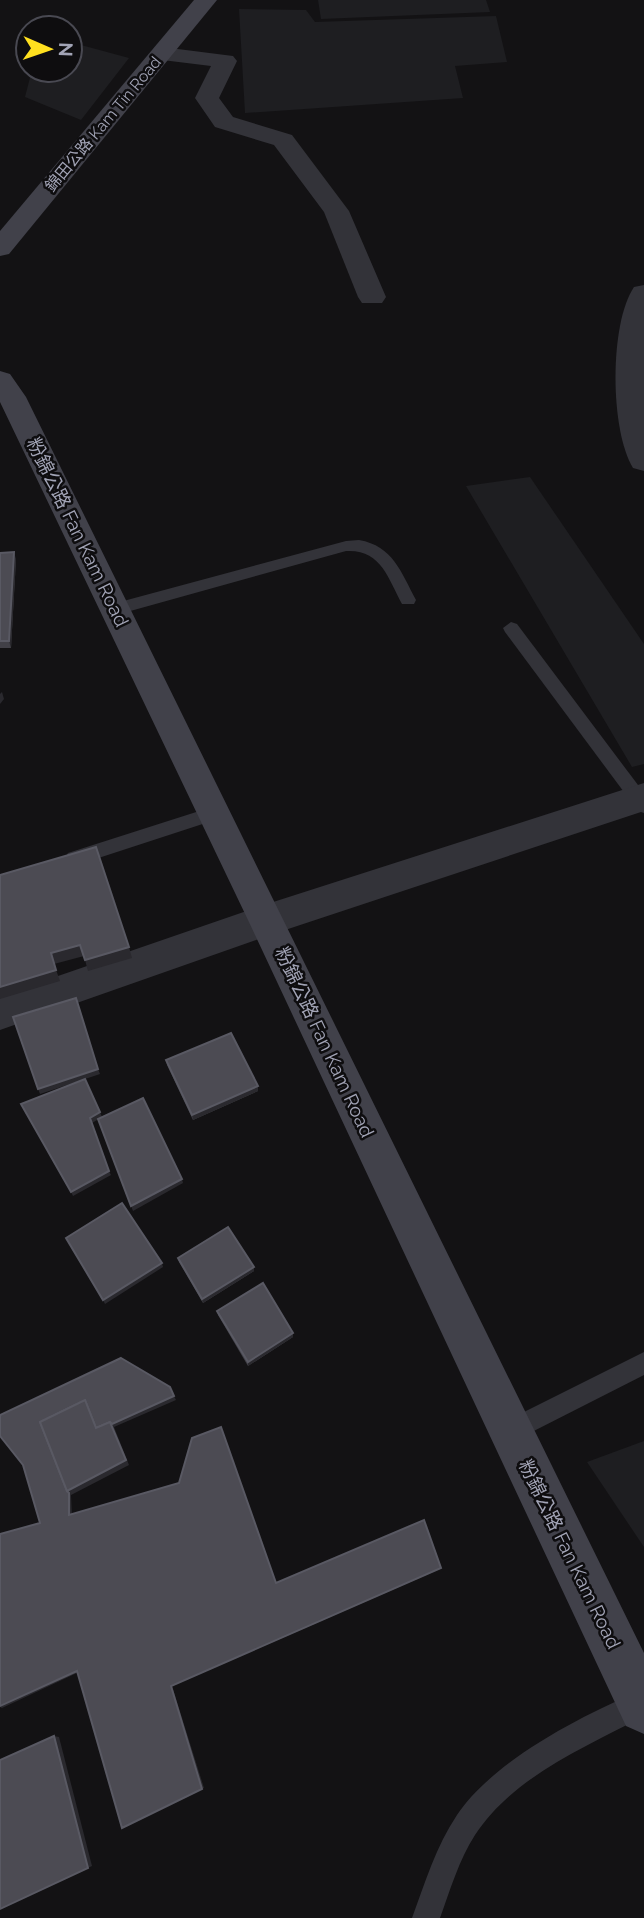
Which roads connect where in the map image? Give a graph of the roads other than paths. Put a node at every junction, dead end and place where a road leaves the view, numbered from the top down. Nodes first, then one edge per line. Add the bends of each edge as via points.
1 (206, 0) edge
2 (162, 54) junction
3 (0, 248) edge
4 (644, 293) edge
5 (372, 297) dead end
6 (0, 380) edge
7 (644, 461) edge
8 (408, 600) dead end
9 (116, 609) junction
10 (510, 628) dead end
11 (643, 800) edge
12 (215, 813) junction
13 (53, 864) edge
14 (267, 920) junction
15 (0, 1013) edge
16 (644, 1363) edge
17 (510, 1431) junction
18 (643, 1705) edge
19 (426, 1918) edge

1 - 2 main road, 錦田公路 Kam Tin Road
2 - 3 main road, 錦田公路 Kam Tin Road
2 - 5 street via 225,61 207,98 224,122 283,140 336,211
4 - 7 street via 632,329 628,367 633,420
6 - 9 main road, 粉錦公路 Fan Kam Road
8 - 9 lane via 381,553 366,544
9 - 12 main road, 粉錦公路 Fan Kam Road
10 - 11 lane
11 - 14 street
12 - 13 lane
12 - 14 main road, 粉錦公路 Fan Kam Road
14 - 15 street
14 - 17 main road, 粉錦公路 Fan Kam Road
16 - 17 lane
17 - 18 main road, 粉錦公路 Fan Kam Road
18 - 19 lane via 513,1774 492,1794 472,1816 451,1852

